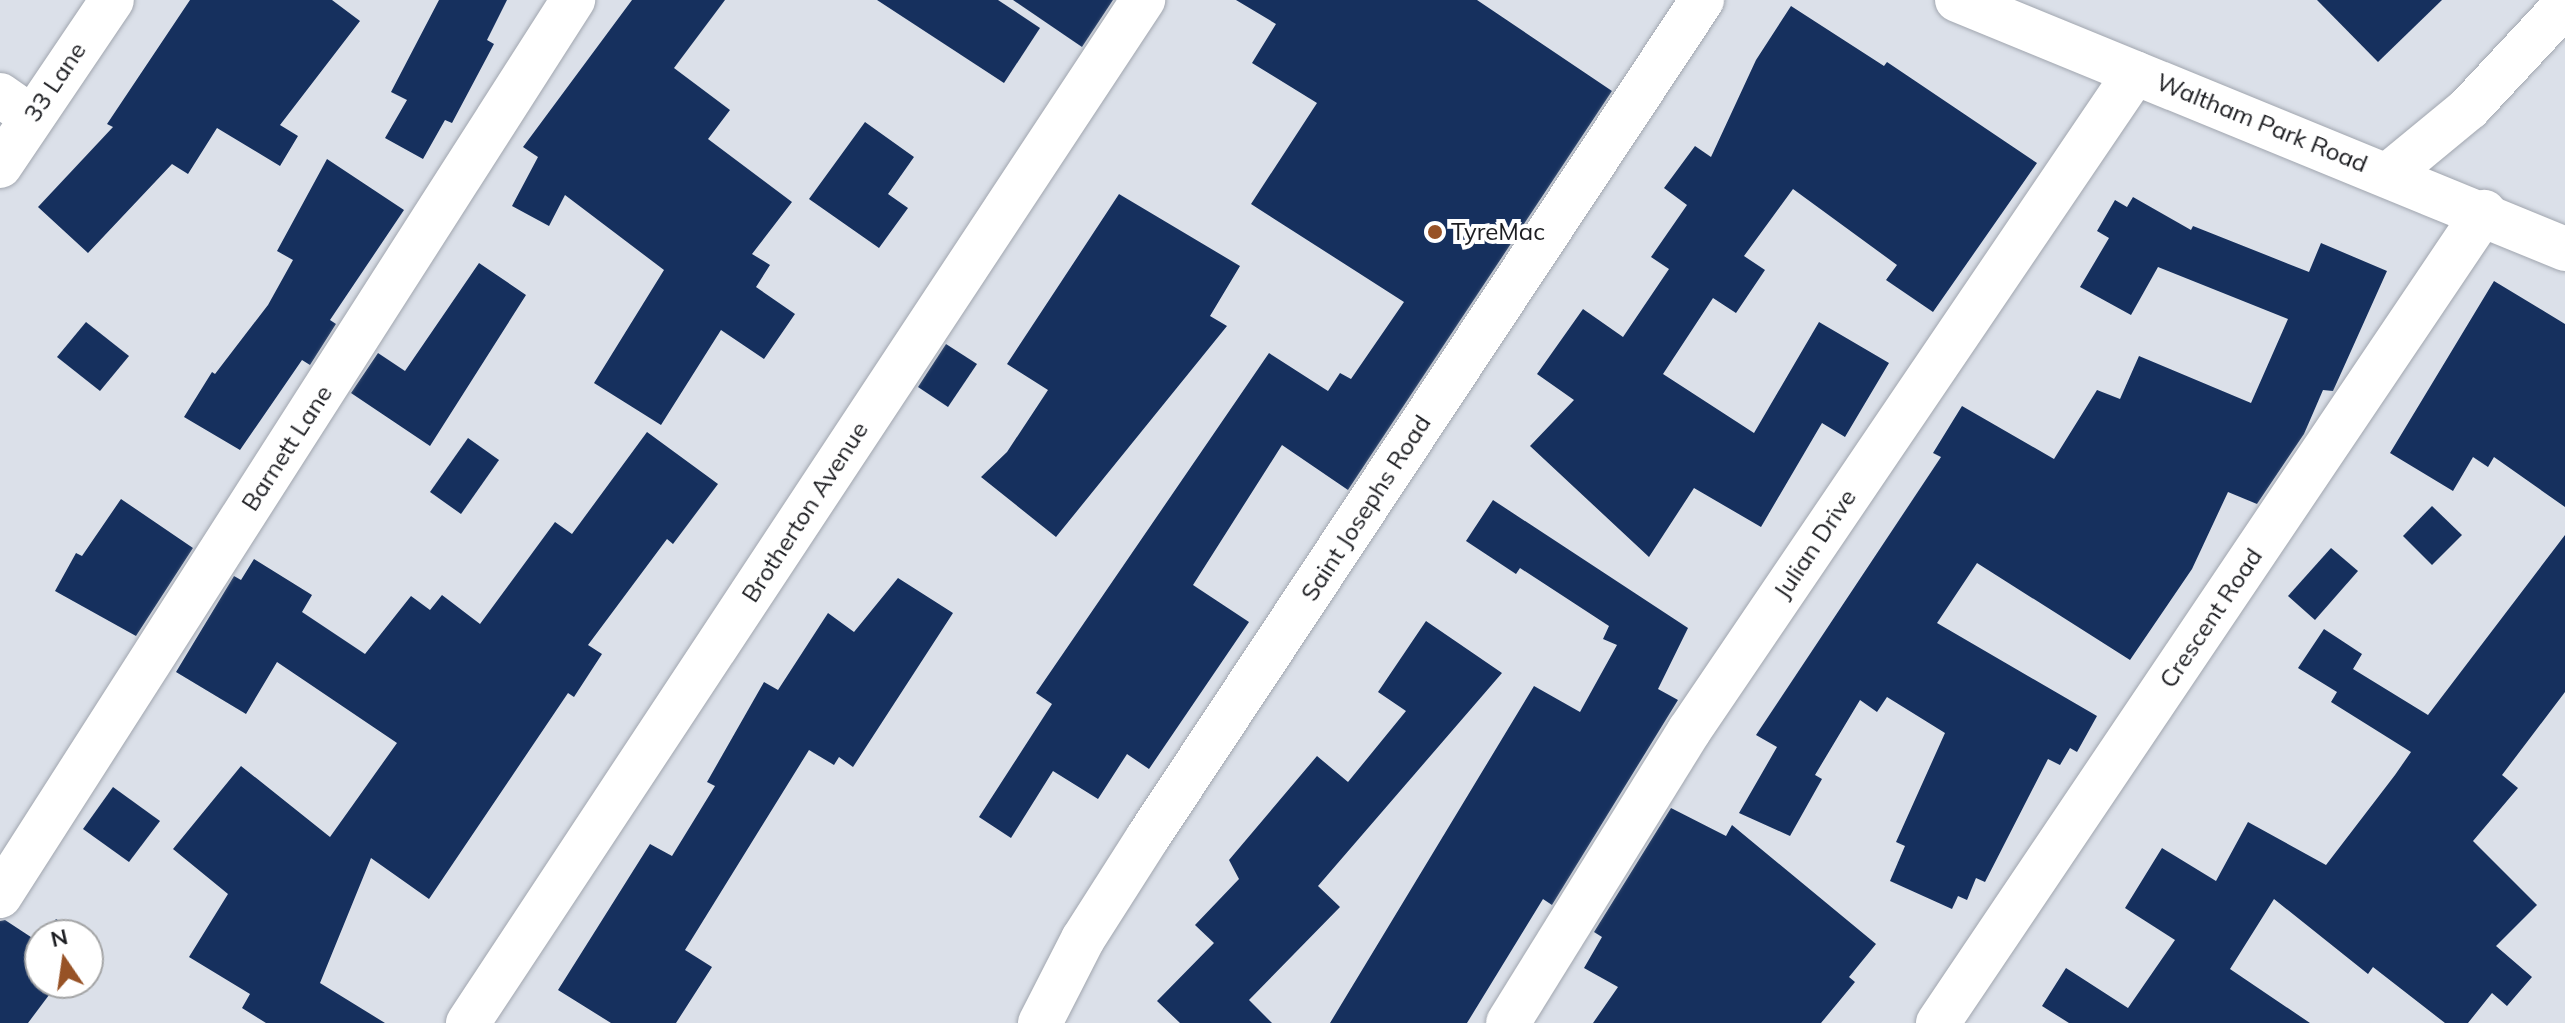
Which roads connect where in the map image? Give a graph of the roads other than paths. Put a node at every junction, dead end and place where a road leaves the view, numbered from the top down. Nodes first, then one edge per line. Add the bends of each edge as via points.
1 (112, 0) edge
2 (573, 0) edge
3 (1143, 0) edge
4 (1702, 0) edge
5 (1957, 0) edge
6 (2565, 5) edge
7 (2135, 73) junction
8 (15, 106) edge
9 (0, 166) edge
10 (2389, 174) junction
11 (2484, 212) junction
12 (2565, 249) edge
13 (0, 896) edge
14 (468, 1023) edge
15 (1040, 1023) edge
16 (1508, 1023) edge
17 (1938, 1023) edge

1 - 8 street, 33 Lane
2 - 13 street, Barnett Lane
3 - 14 street, Brotherton Avenue
4 - 15 street, Saint Josephs Road via 1148,837 1083,939
5 - 7 street, Waltham Park Road
6 - 10 street via 2469,108
7 - 10 street, Waltham Park Road
7 - 16 street, Julian Drive via 1689,731
8 - 9 street, 33 Lane
10 - 11 street, Waltham Park Road
11 - 12 street, Waltham Park Road
11 - 17 street, Crescent Road

